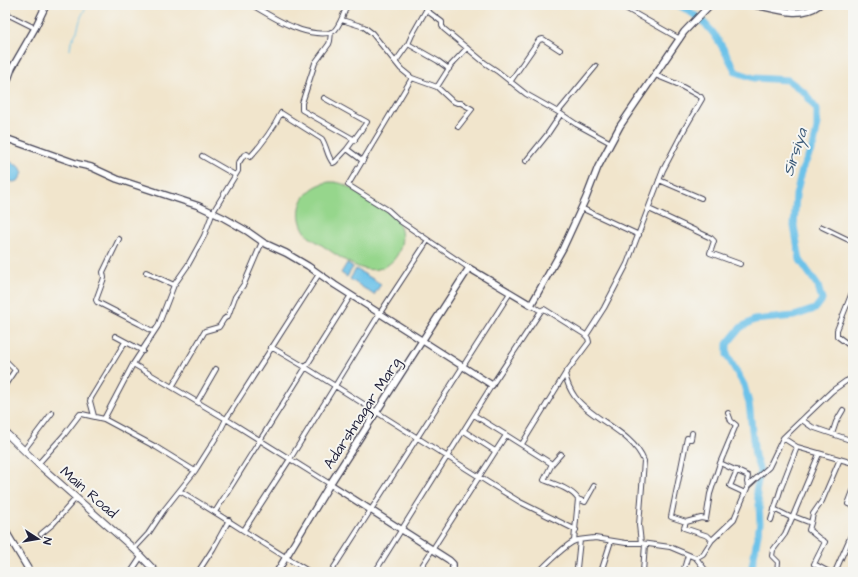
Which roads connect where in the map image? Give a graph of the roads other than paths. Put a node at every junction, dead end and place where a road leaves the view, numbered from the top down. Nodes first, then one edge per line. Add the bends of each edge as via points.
1 (46, 5) edge
2 (252, 5) edge
3 (347, 5) edge
4 (429, 5) edge
5 (620, 5) edge
6 (710, 5) edge
7 (755, 5) edge
8 (820, 5) edge
9 (426, 10) junction
10 (5, 13) edge
11 (342, 20) junction
12 (35, 28) junction
13 (330, 32) junction
14 (680, 39) junction
15 (408, 44) junction
16 (467, 48) junction
17 (560, 50) dead end
18 (396, 62) junction
19 (596, 66) dead end
20 (449, 69) junction
21 (655, 75) junction
22 (412, 78) junction
23 (510, 82) junction
24 (437, 87) junction
25 (5, 88) edge
26 (324, 98) dead end
27 (559, 113) junction
28 (458, 127) dead end
29 (5, 138) edge
30 (355, 140) junction
31 (611, 142) junction
32 (347, 149) junction
33 (202, 156) dead end
34 (363, 161) junction
35 (526, 161) dead end
36 (235, 175) junction
37 (659, 180) junction
38 (701, 198) dead end
39 (581, 208) junction
40 (649, 209) junction
41 (214, 212) junction
42 (822, 227) dead end
43 (639, 235) junction
44 (119, 239) dead end
45 (428, 240) junction
46 (262, 242) junction
47 (853, 242) edge
48 (740, 264) dead end
49 (469, 268) junction
50 (146, 272) dead end
51 (319, 274) junction
52 (174, 286) junction
53 (853, 290) edge
54 (510, 293) junction
55 (351, 295) junction
56 (851, 300) edge
57 (531, 305) junction
58 (541, 311) junction
59 (380, 313) junction
60 (154, 332) junction
61 (115, 336) dead end
62 (586, 336) junction
63 (422, 340) junction
64 (125, 342) junction
65 (271, 347) junction
66 (853, 348) edge
67 (143, 350) junction
68 (5, 360) edge
69 (133, 364) junction
70 (462, 365) junction
71 (305, 367) junction
72 (216, 368) dead end
73 (565, 374) junction
74 (853, 378) edge
75 (5, 385) edge
76 (492, 385) junction
77 (336, 386) junction
78 (172, 387) junction
79 (197, 402) junction
80 (843, 410) dead end
81 (376, 412) junction
82 (52, 413) dead end
83 (728, 413) dead end
84 (474, 415) junction
85 (94, 416) junction
86 (104, 419) junction
87 (226, 419) junction
88 (802, 420) junction
89 (464, 431) junction
90 (5, 432) edge
91 (692, 433) dead end
92 (832, 434) junction
93 (506, 435) junction
94 (417, 438) junction
95 (783, 438) junction
96 (259, 440) junction
97 (852, 440) edge
98 (522, 444) junction
99 (798, 447) junction
100 (24, 450) junction
101 (495, 451) junction
102 (561, 454) dead end
103 (819, 454) junction
104 (448, 457) junction
105 (290, 459) junction
106 (840, 459) junction
107 (720, 463) junction
108 (853, 463) edge
109 (38, 464) junction
110 (552, 464) junction
111 (737, 470) junction
112 (195, 472) junction
113 (479, 477) junction
114 (330, 484) junction
115 (749, 485) junction
116 (594, 486) dead end
117 (853, 490) edge
118 (180, 491) junction
119 (745, 493) junction
120 (76, 498) junction
121 (578, 499) junction
122 (853, 506) edge
123 (774, 509) junction
124 (371, 510) junction
125 (215, 512) junction
126 (793, 517) junction
127 (228, 520) junction
128 (771, 520) dead end
129 (686, 522) junction
130 (811, 523) junction
131 (402, 529) junction
132 (5, 530) edge
133 (244, 530) junction
134 (576, 530) junction
135 (853, 532) edge
136 (41, 534) dead end
137 (580, 540) junction
138 (712, 540) junction
139 (574, 541) junction
140 (611, 541) junction
141 (643, 543) junction
142 (134, 549) junction
143 (432, 549) junction
144 (688, 555) junction
145 (140, 557) junction
146 (286, 558) junction
147 (696, 558) junction
148 (30, 572) edge
149 (131, 572) edge
150 (156, 572) edge
151 (198, 572) edge
152 (277, 572) edge
153 (310, 572) edge
154 (331, 572) edge
155 (375, 572) edge
156 (418, 572) edge
157 (453, 572) edge
158 (539, 572) edge
159 (575, 572) edge
160 (601, 572) edge
161 (643, 572) edge
162 (683, 572) edge
163 (707, 572) edge
164 (777, 572) edge
165 (829, 572) edge
166 (835, 572) edge

1 - 12 street
2 - 13 street via 296,28 328,34
3 - 11 street
4 - 9 street
5 - 14 street
6 - 14 street
7 - 8 street via 790,12 809,11
9 - 15 street
9 - 16 street via 442,22 444,29
10 - 12 street
11 - 13 street
11 - 18 street via 364,27 372,33
12 - 25 street via 12,68
13 - 30 street via 329,44 315,63 302,110
14 - 21 street
15 - 18 street
15 - 20 street
16 - 20 street
16 - 23 street
17 - 23 street via 543,39 539,40
18 - 22 street
19 - 27 street
20 - 24 street
21 - 31 street
21 - 37 street via 702,97
22 - 24 street
22 - 34 street
23 - 27 street
24 - 28 street via 452,101 472,109
26 - 30 street via 367,122
27 - 31 street
27 - 35 street via 547,135
29 - 41 street
30 - 32 street
31 - 39 street
32 - 34 street
32 - 36 street via 336,162 333,162 322,140 281,113 265,141 250,157 244,155
33 - 36 street
34 - 45 street via 348,185 388,210
36 - 41 street
37 - 38 street
37 - 40 street
39 - 43 street
39 - 57 street via 563,248
40 - 43 street
40 - 48 street via 711,238 714,241 710,253
41 - 46 street
41 - 52 street via 204,236
42 - 47 street
43 - 62 street via 624,270
44 - 60 street via 103,272 104,278 96,300
45 - 49 street
45 - 59 street
46 - 51 street via 286,253
46 - 78 street via 228,316 219,327 205,331
49 - 54 street
49 - 63 street, Adarshnagar Marg
50 - 52 street
51 - 55 street
51 - 65 street
52 - 60 street
53 - 56 street
54 - 57 street
54 - 70 street
55 - 59 street
55 - 71 street
56 - 66 street via 837,330 837,336
57 - 58 street
58 - 62 street via 544,309
58 - 76 street
59 - 63 street
59 - 77 street
60 - 67 street
61 - 64 street
62 - 73 street via 589,342
63 - 70 street
63 - 81 street, Adarshnagar Marg
64 - 67 street
64 - 85 street via 91,398
65 - 71 street
65 - 87 street
67 - 69 street
68 - 75 street via 15,370
69 - 78 street
69 - 86 street
70 - 76 street
70 - 94 street
71 - 77 street
71 - 96 street
72 - 79 street
73 - 98 street
73 - 141 street via 576,398 622,435 644,460 639,525
74 - 88 street via 832,391
76 - 84 street
77 - 81 street
77 - 105 street
78 - 79 street
79 - 87 street
80 - 92 street
81 - 94 street
81 - 114 street, Adarshnagar Marg
82 - 100 street
83 - 107 street via 736,425
84 - 89 street
84 - 93 street
85 - 86 street
85 - 109 street via 80,414
86 - 112 street
87 - 96 street
87 - 112 street
88 - 92 street via 812,427
88 - 95 street
89 - 101 street
89 - 104 street
90 - 100 main road, Main Road
91 - 129 street via 691,439 687,438 671,517
92 - 97 street
93 - 98 street
93 - 101 street
94 - 104 street
94 - 124 street
95 - 99 street
95 - 115 street via 769,467
96 - 105 street
96 - 125 street
98 - 110 street
99 - 103 street
99 - 123 street
100 - 109 main road, Main Road
101 - 113 street
102 - 110 street
103 - 106 street
103 - 126 street
104 - 113 street
104 - 131 street
105 - 114 street
105 - 133 street
106 - 108 street
106 - 130 street
107 - 111 street
107 - 129 street via 710,494 706,519
109 - 120 main road, Main Road
110 - 121 street via 544,480 567,490
111 - 115 street via 748,476
111 - 119 street via 730,486
112 - 118 street
113 - 134 street via 520,502
113 - 143 street
114 - 124 street
114 - 146 street, Adarshnagar Marg
115 - 119 street
116 - 121 street via 585,502
117 - 122 street via 848,501 848,504
118 - 125 street
118 - 142 street
119 - 138 street via 734,519
120 - 136 street
120 - 142 main road, Main Road
121 - 134 street
123 - 126 street
123 - 128 street
124 - 131 street
124 - 154 street
125 - 127 street
126 - 130 street
126 - 164 street via 773,550 772,556 778,562
127 - 133 street
127 - 151 street
129 - 138 street via 684,528 708,536
130 - 165 street via 809,530 825,542 814,564
131 - 143 street
131 - 155 street
132 - 148 street
133 - 146 street
134 - 139 street
135 - 166 street
137 - 139 street
137 - 140 street via 594,538
137 - 159 street
138 - 147 street via 703,554
139 - 158 street
140 - 141 street
140 - 160 street
141 - 144 street via 670,547
141 - 161 street
142 - 145 main road, Main Road
143 - 156 street
143 - 157 street via 453,564
144 - 147 street
144 - 162 street
145 - 149 street
145 - 150 main road, Main Road
146 - 152 street, Adarshnagar Marg
146 - 153 street
147 - 163 street

